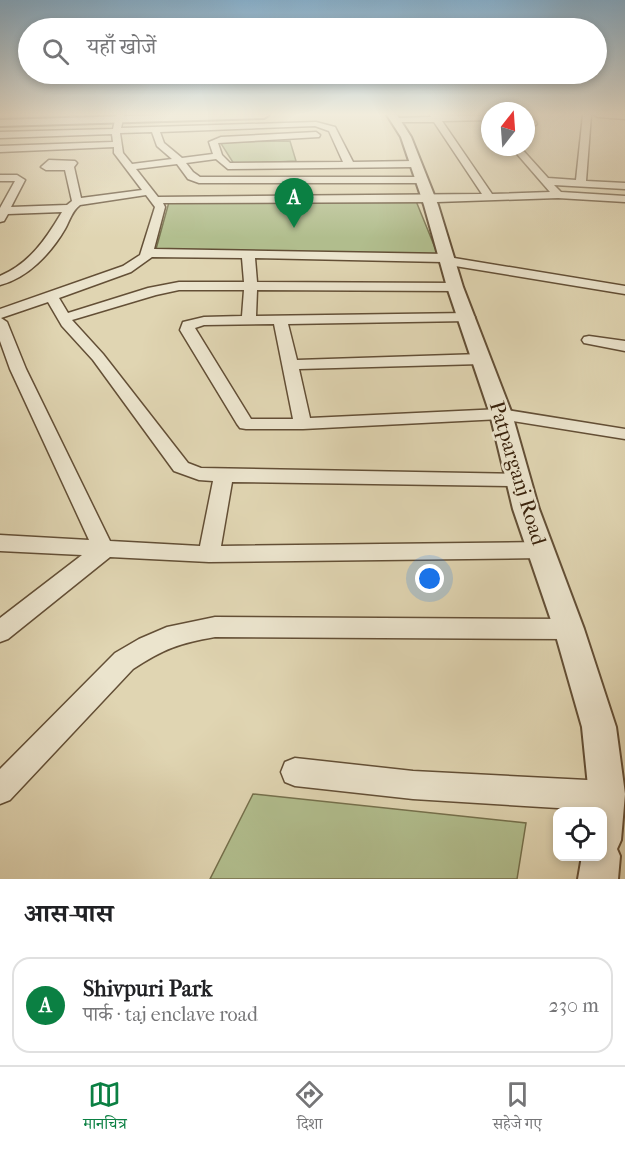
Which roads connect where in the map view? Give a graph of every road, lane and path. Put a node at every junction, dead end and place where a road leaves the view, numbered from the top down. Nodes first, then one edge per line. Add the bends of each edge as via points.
1 (120, 156) edge
2 (173, 156) edge
3 (218, 156) joint
4 (345, 156) edge
5 (412, 156) edge
6 (461, 156) edge
7 (522, 156) edge
8 (583, 156) edge
9 (180, 161) junction
10 (349, 164) junction
11 (69, 167) dead end
12 (129, 167) junction
13 (0, 178) edge
14 (421, 181) junction
15 (545, 181) junction
16 (580, 183) junction
17 (625, 186) edge
18 (12, 194) junction
19 (0, 195) edge
20 (558, 195) junction
21 (152, 196) junction
22 (490, 198) junction
23 (625, 199) edge
24 (73, 205) junction
25 (2, 214) edge
26 (148, 253) junction
27 (248, 254) junction
28 (449, 259) junction
29 (0, 281) edge
30 (251, 287) junction
31 (455, 287) junction
32 (625, 290) edge
33 (51, 296) junction
34 (0, 314) edge
35 (468, 317) junction
36 (64, 318) junction
37 (280, 319) junction
38 (249, 320) junction
39 (0, 322) edge
40 (589, 340) dead end
41 (625, 346) edge
42 (481, 359) junction
43 (291, 365) junction
44 (501, 414) junction
45 (303, 424) junction
46 (625, 434) edge
47 (224, 476) junction
48 (518, 480) junction
49 (0, 543) edge
50 (104, 550) junction
51 (542, 550) junction
52 (209, 554) junction
53 (569, 629) junction
54 (0, 632) edge
55 (295, 772) dead end
56 (0, 790) edge
57 (607, 796) junction
58 (606, 807) edge
59 (600, 861) edge
60 (598, 879) edge

1 - 12 street
2 - 9 street
3 - 9 street
3 - 10 street via 225,165 233,166
4 - 10 street
5 - 14 street, Patparganj Road
6 - 22 street
7 - 15 street
8 - 16 street
9 - 12 street
9 - 14 street via 189,176 199,180
10 - 14 street
11 - 24 street
12 - 21 street
13 - 18 street via 20,179
14 - 21 street
14 - 22 street
14 - 28 street, Patparganj Road
15 - 16 street
15 - 20 street
16 - 17 street
18 - 19 street
18 - 25 street
20 - 22 street
20 - 23 street
21 - 24 street
21 - 26 street via 160,210
24 - 25 street
24 - 29 street via 35,261
26 - 27 street
26 - 33 street via 127,269
27 - 28 street
27 - 30 street
28 - 31 street, Patparganj Road
28 - 32 street
30 - 31 street
30 - 36 street via 170,287
30 - 38 street
31 - 35 street, Patparganj Road
33 - 34 street
33 - 36 street
35 - 37 street
35 - 42 street, Patparganj Road
36 - 47 street via 181,467 199,474
37 - 38 street
37 - 43 street
38 - 45 street via 204,321 188,325 187,330 242,422
39 - 50 street via 18,369
40 - 41 street
42 - 43 street
42 - 44 street, Patparganj Road
43 - 45 street
44 - 45 street
44 - 46 street
44 - 48 street, Patparganj Road
47 - 48 street
47 - 52 street
48 - 51 street, Patparganj Road
49 - 50 street
50 - 52 street
50 - 54 street
51 - 52 street
51 - 53 street, Patparganj Road
53 - 56 street via 215,627 176,634 148,646 108,676
53 - 57 street, Patparganj Road via 599,727
55 - 57 street via 413,785
57 - 58 street, Patparganj Road
59 - 60 street

